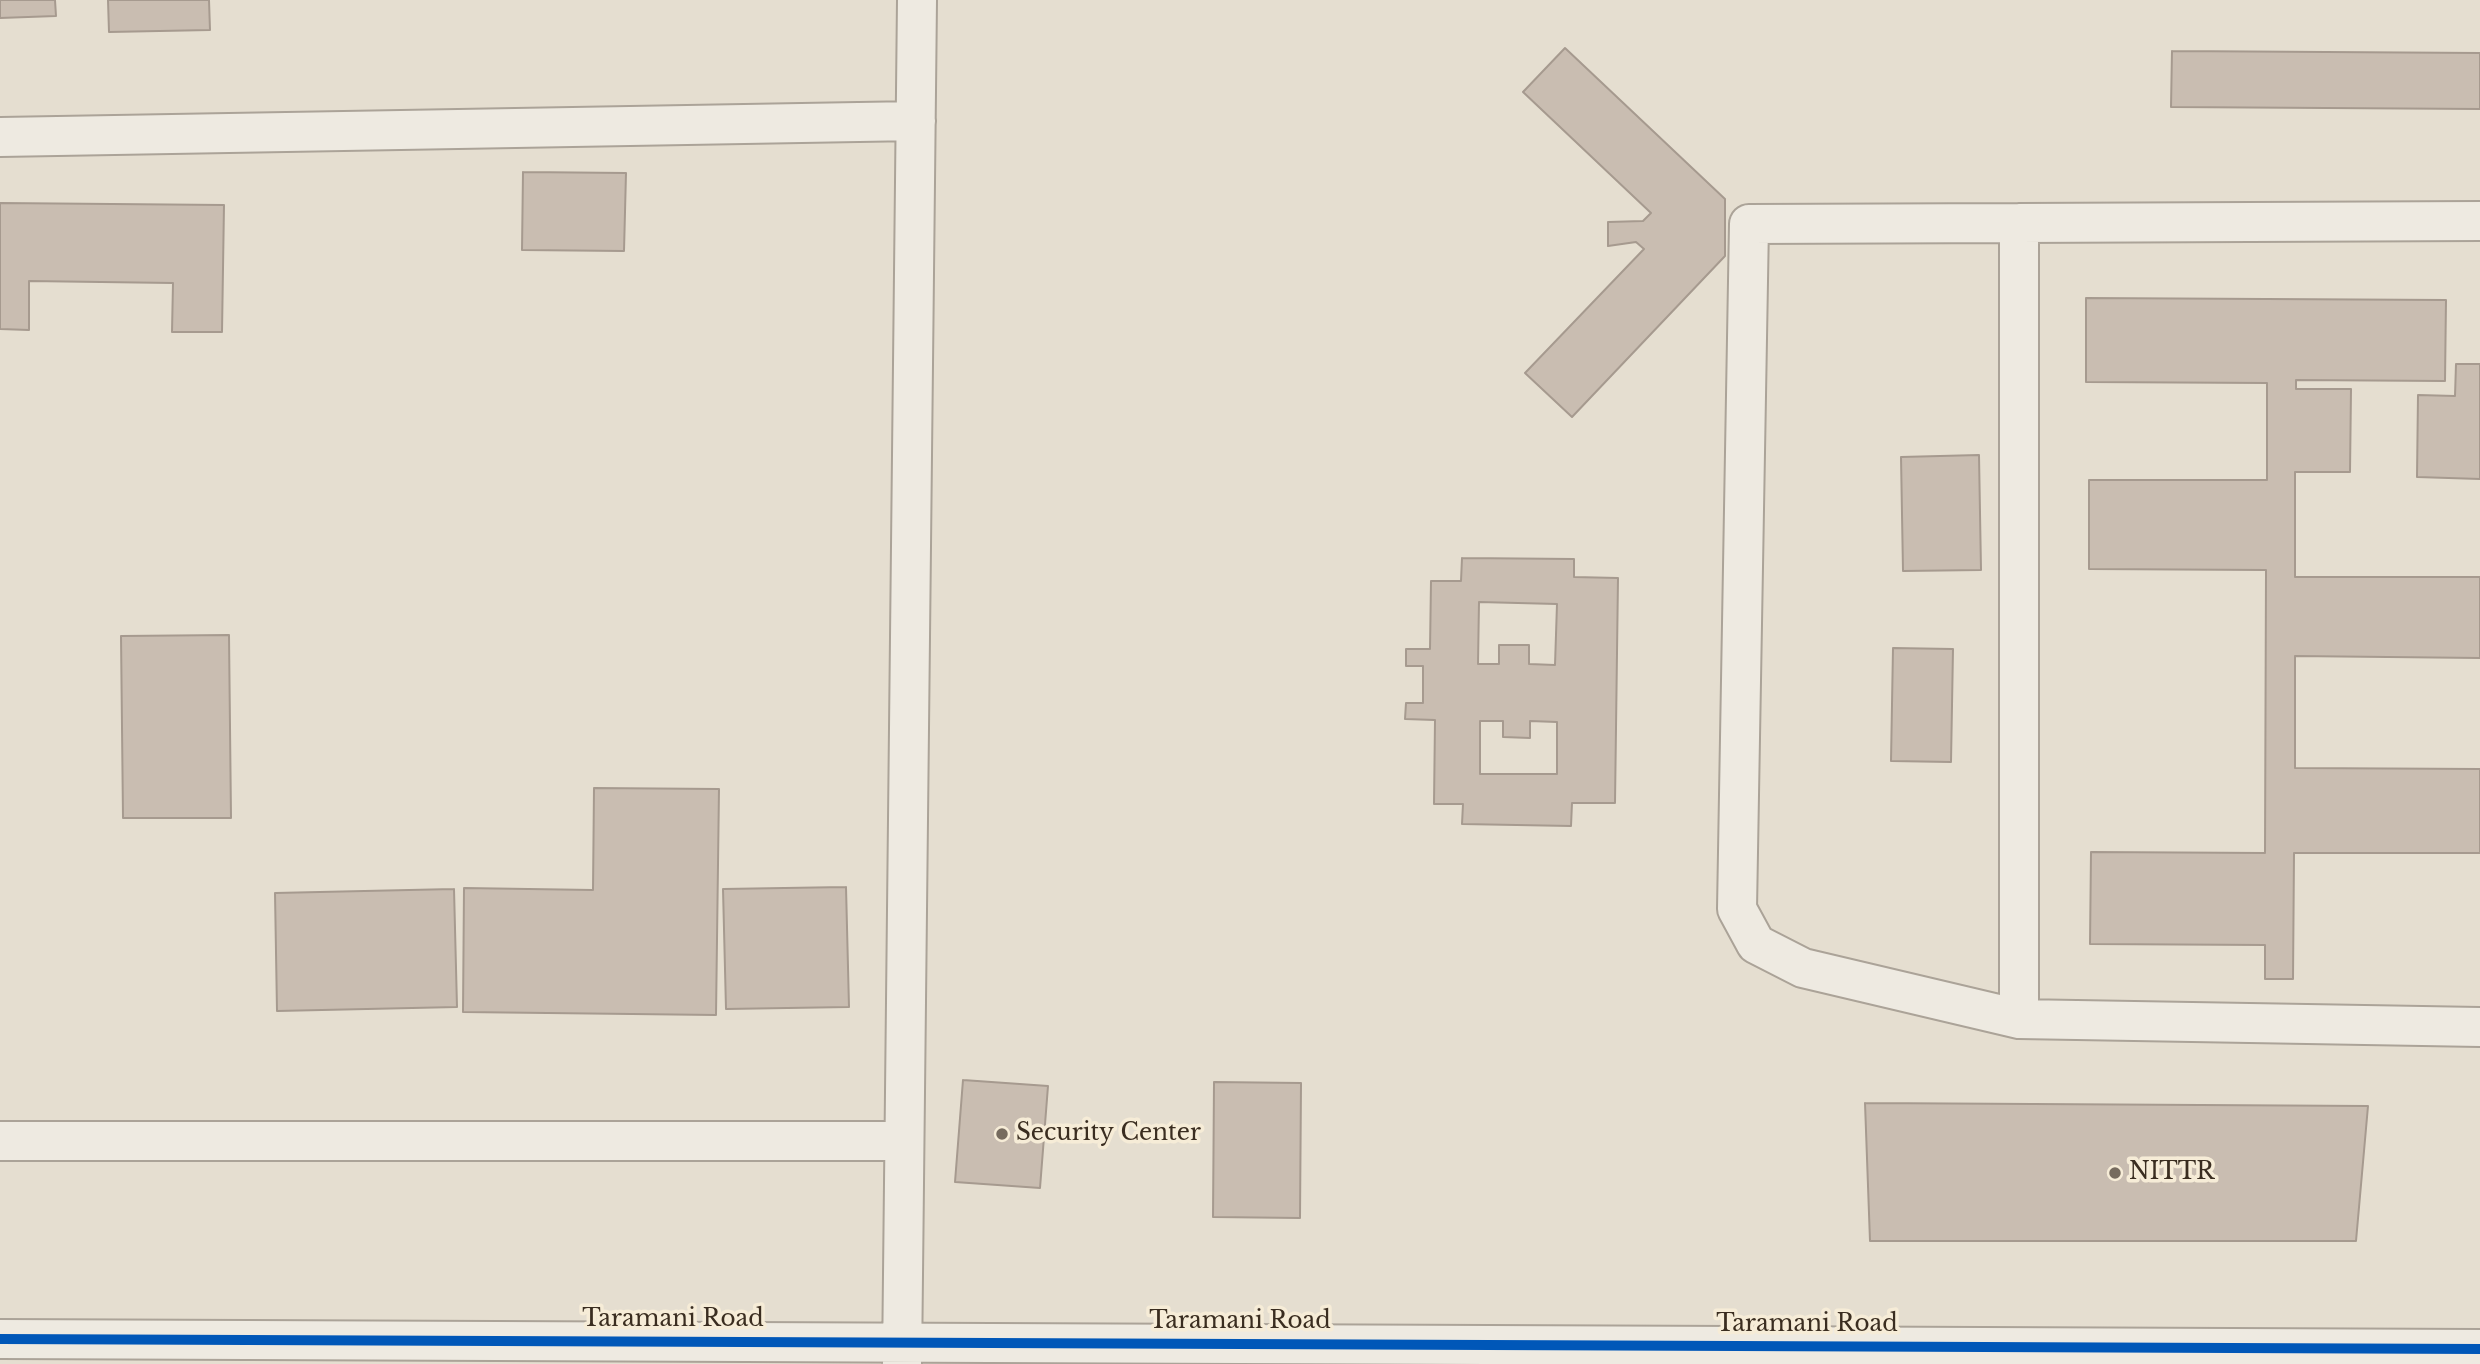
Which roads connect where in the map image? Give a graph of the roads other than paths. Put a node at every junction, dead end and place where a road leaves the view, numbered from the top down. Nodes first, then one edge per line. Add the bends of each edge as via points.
1 (917, 0) edge
2 (916, 121) junction
3 (0, 137) edge
4 (2480, 221) edge
5 (2020, 223) junction
6 (2020, 1019) junction
7 (2480, 1027) edge
8 (0, 1141) edge
9 (903, 1141) junction
10 (0, 1339) edge
11 (2480, 1349) edge
12 (902, 1353) edge

1 - 2 street
2 - 3 street
2 - 9 street
4 - 5 street
5 - 6 street
5 - 6 street via 1749,224 1737,909 1756,944 1803,968
6 - 7 street
8 - 9 street
9 - 12 street
10 - 12 street, Taramani Road
11 - 12 street, Taramani Road

